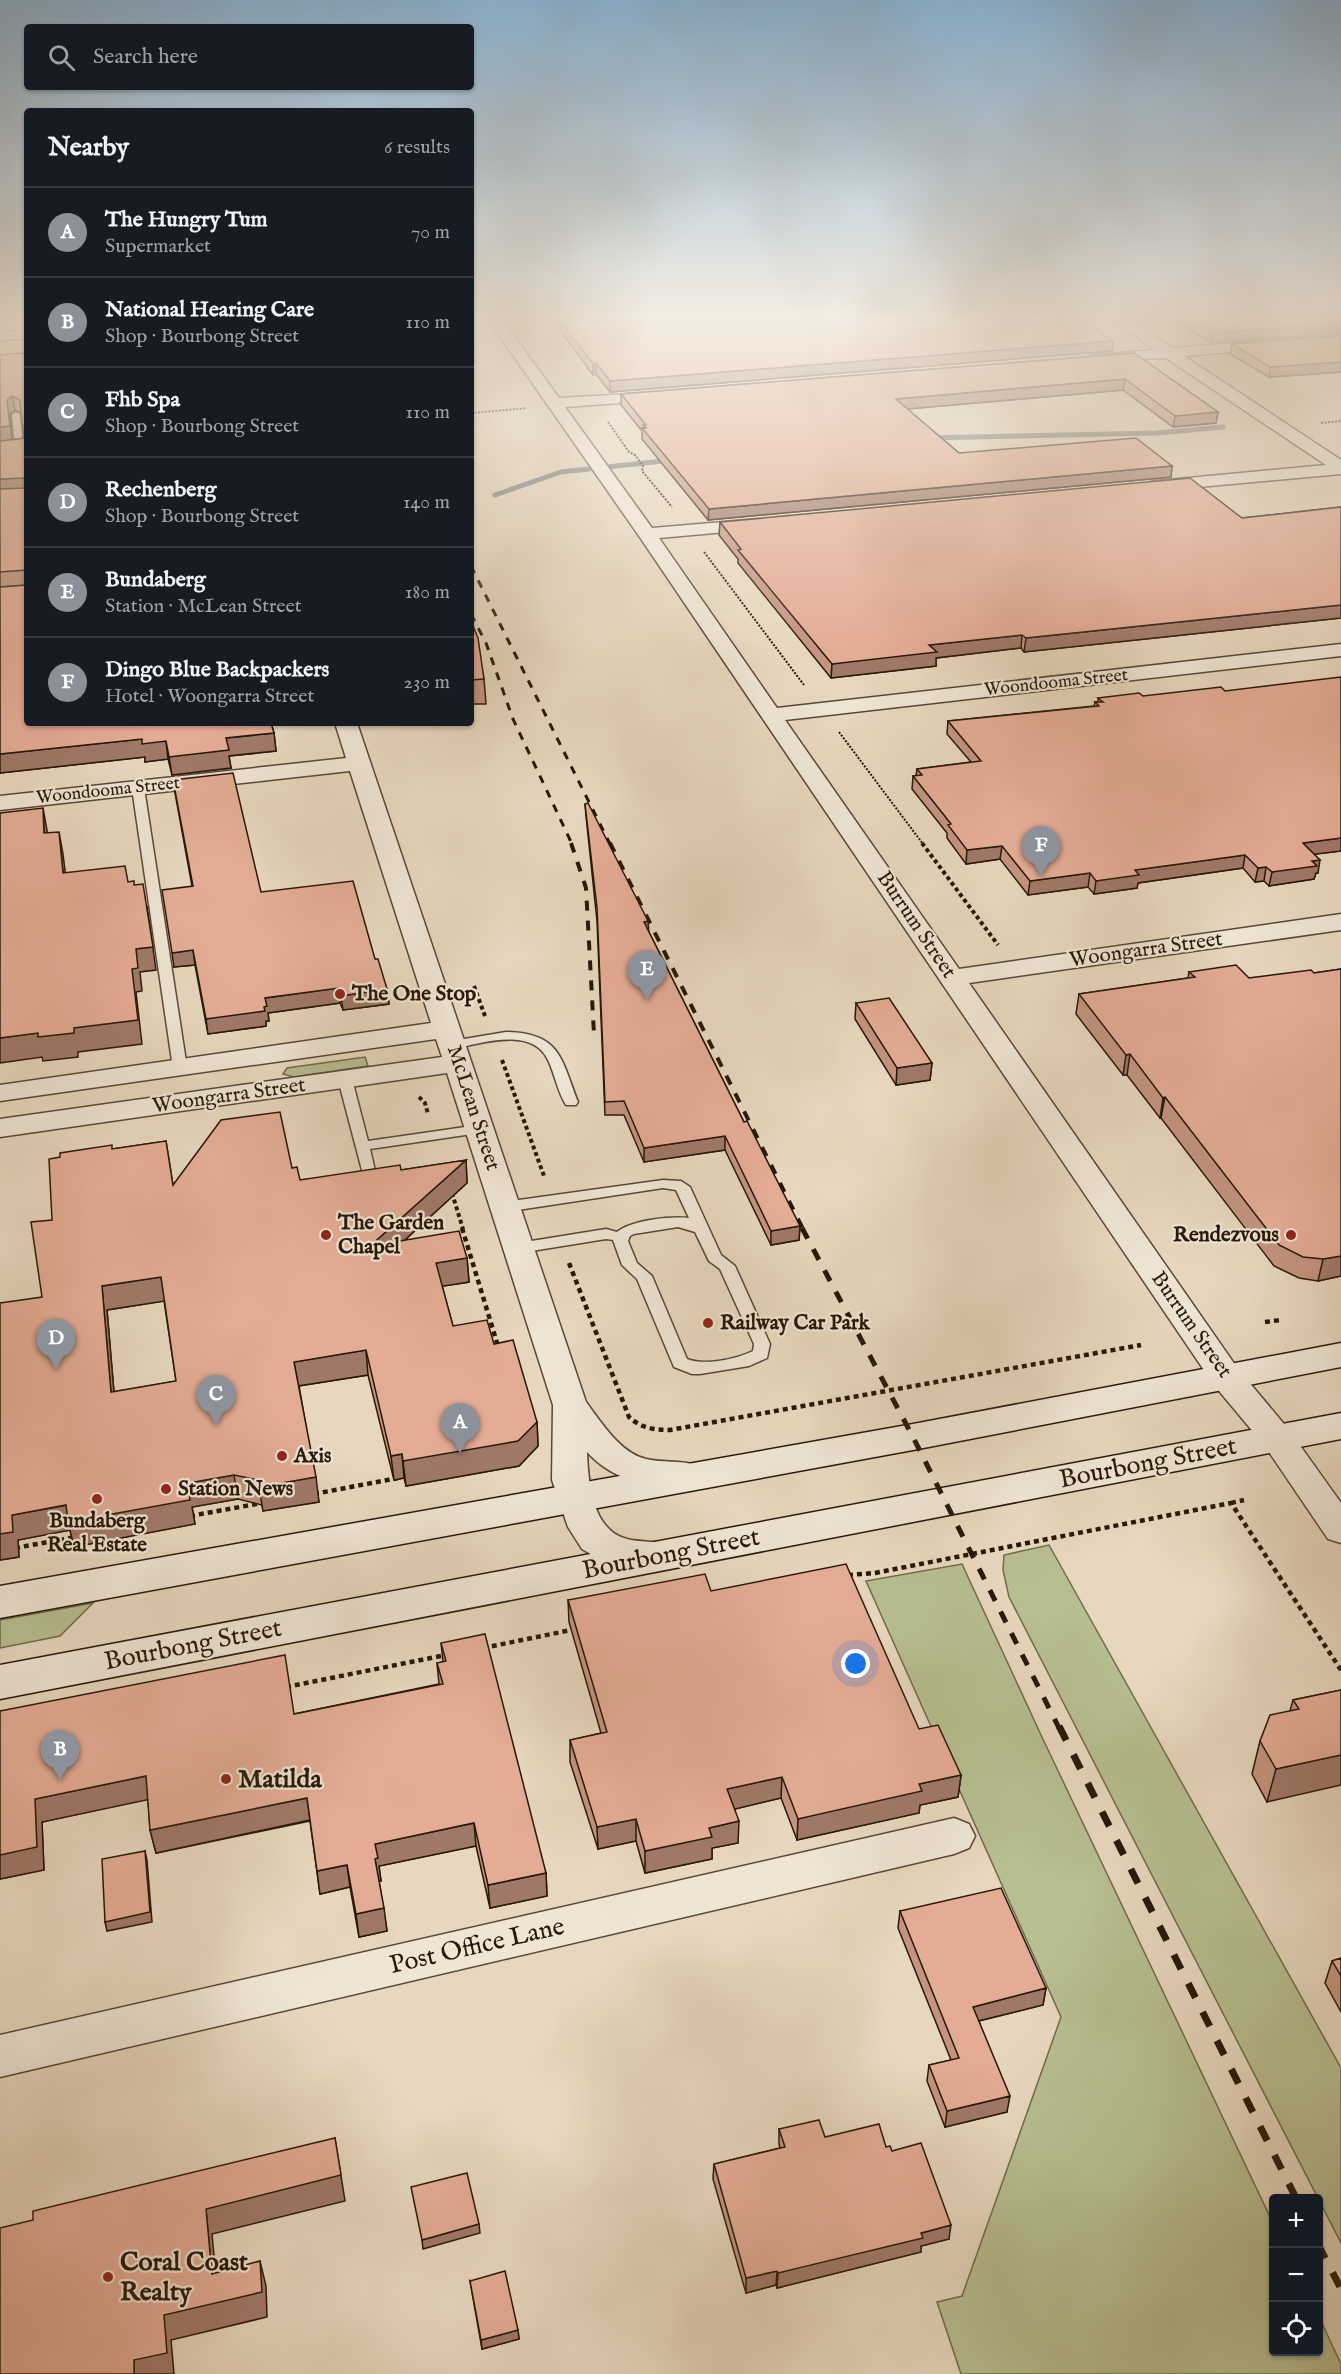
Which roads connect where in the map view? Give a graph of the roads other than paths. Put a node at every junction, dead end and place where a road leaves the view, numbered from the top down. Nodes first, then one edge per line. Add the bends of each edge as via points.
1 (19, 429) edge
2 (572, 429) edge
3 (1283, 429) edge
4 (23, 447) edge
5 (0, 449) edge
6 (1341, 468) edge
7 (1140, 488) edge
8 (773, 522) edge
9 (647, 534) junction
10 (1341, 650) edge
11 (771, 715) junction
12 (347, 726) edge
13 (359, 763) junction
14 (138, 788) junction
15 (0, 803) edge
16 (1341, 922) edge
17 (952, 978) junction
18 (452, 1046) junction
19 (180, 1068) junction
20 (345, 1079) junction
21 (0, 1093) edge
22 (571, 1102) dead end
23 (0, 1128) edge
24 (479, 1129) junction
25 (362, 1146) junction
26 (369, 1175) edge
27 (505, 1207) junction
28 (703, 1230) junction
29 (621, 1240) junction
30 (519, 1248) junction
31 (1341, 1355) edge
32 (1226, 1377) junction
33 (570, 1405) junction
34 (1341, 1426) edge
35 (1277, 1438) junction
36 (710, 1474) junction
37 (576, 1498) junction
38 (1341, 1530) edge
39 (665, 1554) junction
40 (0, 1602) edge
41 (0, 1682) edge
42 (954, 1836) dead end
43 (0, 2056) edge

1 - 4 lane
2 - 9 street, Burrum Street
3 - 6 street
4 - 5 street
6 - 7 street
8 - 9 street
9 - 11 street, Burrum Street
10 - 11 street, Woondooma Street
11 - 17 street, Burrum Street
12 - 13 street, McLean Street
13 - 14 street, Woondooma Street
13 - 18 street, McLean Street
14 - 15 street, Woondooma Street
14 - 19 lane
16 - 17 street, Woongarra Street
17 - 32 street, Burrum Street
18 - 19 street, Woongarra Street
18 - 20 street, Woongarra Street
18 - 22 lane via 508,1036 535,1039 552,1053
18 - 24 street, McLean Street
19 - 21 street, Woongarra Street
20 - 23 street, Woongarra Street
20 - 25 lane
24 - 25 lane
24 - 27 street, McLean Street
25 - 26 lane
27 - 28 lane via 670,1183 685,1191
27 - 30 street, McLean Street
28 - 29 lane via 693,1223 681,1222 630,1230
28 - 29 lane via 715,1258 727,1266 762,1344 761,1354 756,1358 700,1368 680,1363 644,1276 630,1265
29 - 30 lane via 606,1234
30 - 33 street, McLean Street
31 - 32 main road
32 - 35 street, Burrum Street
32 - 36 main road
33 - 36 street via 598,1443 615,1460 632,1469 652,1474
33 - 37 street, McLean Street via 569,1464
34 - 35 main road, Bourbong Street
35 - 38 street, Burrum Street
35 - 39 main road, Bourbong Street
36 - 37 main road
37 - 39 street, McLean Street via 595,1540 632,1554
37 - 40 main road
39 - 41 main road, Bourbong Street
42 - 43 street, Post Office Lane

